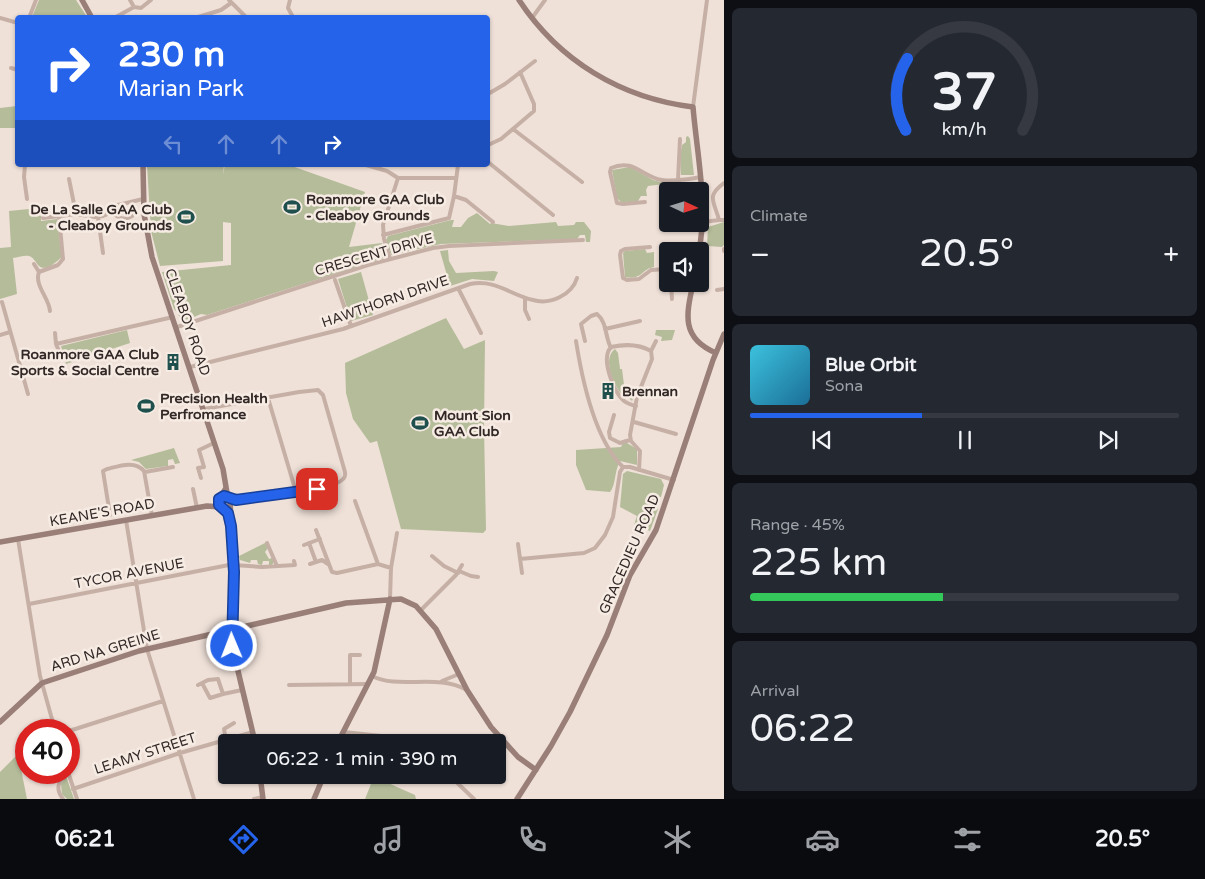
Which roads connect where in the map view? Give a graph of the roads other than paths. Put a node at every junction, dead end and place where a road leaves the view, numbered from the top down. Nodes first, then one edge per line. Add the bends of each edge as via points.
1 (36, 0) edge
2 (82, 0) edge
3 (130, 0) edge
4 (151, 0) edge
5 (519, 0) edge
6 (545, 0) edge
7 (707, 0) edge
8 (289, 1) edge
9 (230, 2) edge
10 (134, 6) junction
11 (30, 15) edge
12 (90, 15) edge
13 (119, 15) edge
14 (205, 15) edge
15 (244, 15) edge
16 (292, 15) edge
17 (0, 18) edge
18 (532, 18) junction
19 (15, 22) edge
20 (535, 62) dead end
21 (11, 68) dead end
22 (15, 69) edge
23 (520, 72) junction
24 (490, 93) edge
25 (694, 107) junction
26 (514, 129) junction
27 (680, 139) dead end
28 (490, 144) edge
29 (490, 164) edge
30 (25, 167) edge
31 (143, 167) edge
32 (381, 167) edge
33 (458, 167) edge
34 (398, 178) junction
35 (456, 178) junction
36 (701, 178) junction
37 (69, 179) dead end
38 (678, 180) junction
39 (582, 182) dead end
40 (701, 182) edge
41 (724, 183) edge
42 (454, 196) junction
43 (27, 199) dead end
44 (143, 199) junction
45 (645, 202) dead end
46 (112, 212) junction
47 (76, 214) junction
48 (554, 215) dead end
49 (59, 216) junction
50 (132, 216) dead end
51 (98, 217) junction
52 (43, 218) dead end
53 (722, 220) edge
54 (709, 221) edge
55 (493, 222) dead end
56 (383, 235) junction
57 (584, 240) dead end
58 (650, 247) dead end
59 (103, 253) dead end
60 (390, 259) junction
61 (34, 264) dead end
62 (659, 270) edge
63 (39, 272) junction
64 (577, 278) dead end
65 (335, 280) dead end
66 (458, 288) junction
67 (724, 288) edge
68 (717, 290) dead end
69 (672, 292) edge
70 (691, 292) edge
71 (526, 298) junction
72 (672, 299) dead end
73 (2, 302) dead end
74 (50, 311) dead end
75 (173, 317) junction
76 (530, 319) dead end
77 (640, 321) dead end
78 (351, 326) junction
79 (177, 327) junction
80 (605, 329) junction
81 (10, 332) junction
82 (55, 333) dead end
83 (481, 333) dead end
84 (724, 334) edge
85 (0, 335) edge
86 (576, 341) dead end
87 (585, 341) dead end
88 (656, 341) dead end
89 (56, 344) junction
90 (611, 348) junction
91 (651, 351) junction
92 (716, 353) junction
93 (61, 356) dead end
94 (190, 367) junction
95 (28, 394) dead end
96 (268, 398) junction
97 (636, 406) junction
98 (204, 409) junction
99 (614, 415) dead end
100 (634, 422) junction
101 (676, 434) dead end
102 (630, 440) junction
103 (214, 443) junction
104 (173, 467) dead end
105 (623, 467) junction
106 (639, 470) junction
107 (145, 472) junction
108 (201, 478) dead end
109 (674, 480) junction
110 (193, 489) dead end
111 (296, 492) junction
112 (227, 500) junction
113 (355, 501) dead end
114 (208, 506) junction
115 (222, 507) junction
116 (197, 508) junction
117 (110, 514) dead end
118 (152, 516) junction
119 (230, 519) junction
120 (126, 520) junction
121 (316, 530) dead end
122 (397, 533) dead end
123 (18, 539) junction
124 (320, 539) junction
125 (0, 542) edge
126 (267, 543) dead end
127 (309, 543) junction
128 (518, 544) dead end
129 (304, 545) dead end
130 (432, 556) dead end
131 (520, 559) junction
132 (294, 561) dead end
133 (316, 562) junction
134 (234, 564) junction
135 (310, 564) dead end
136 (378, 564) junction
137 (462, 565) dead end
138 (277, 566) junction
139 (329, 566) junction
140 (391, 568) junction
141 (458, 572) junction
142 (522, 573) dead end
143 (478, 577) dead end
144 (136, 583) junction
145 (390, 599) junction
146 (29, 604) junction
147 (421, 610) junction
148 (231, 629) junction
149 (147, 648) junction
150 (360, 654) dead end
151 (459, 674) junction
152 (372, 676) junction
153 (441, 682) junction
154 (42, 683) junction
155 (350, 684) junction
156 (368, 684) junction
157 (289, 685) dead end
158 (242, 690) junction
159 (467, 690) junction
160 (223, 694) junction
161 (163, 701) junction
162 (52, 719) edge
163 (0, 722) edge
164 (234, 723) dead end
165 (80, 727) edge
166 (253, 732) joint
167 (344, 732) joint
168 (225, 734) edge
169 (246, 734) edge
170 (363, 734) edge
171 (218, 742) edge
172 (180, 753) junction
173 (536, 770) junction
174 (59, 784) edge
175 (71, 784) edge
176 (261, 784) edge
177 (320, 784) edge
178 (458, 784) edge
179 (73, 789) junction
180 (263, 798) edge
181 (63, 799) edge
182 (77, 799) edge
183 (194, 799) edge
184 (254, 799) edge
185 (314, 799) edge
186 (474, 799) edge
187 (517, 799) edge

1 - 11 street
2 - 12 street
3 - 10 street
4 - 10 street via 142,8
5 - 18 street
6 - 18 street
7 - 25 street
8 - 16 street
9 - 14 street via 221,10
9 - 15 street
10 - 13 street
17 - 19 street
18 - 25 street via 563,51 601,78 644,97
20 - 23 street
21 - 22 street
23 - 24 street
23 - 26 street via 535,108 531,116
25 - 36 street
26 - 28 street
26 - 39 street
27 - 38 street
29 - 48 street
30 - 43 street
31 - 44 street, CLEABOY ROAD
32 - 34 street
33 - 35 street
34 - 35 street
34 - 56 street via 384,219
35 - 42 street
36 - 38 street
36 - 40 street
37 - 47 street
38 - 45 street via 657,179 630,165 611,168 617,202
41 - 53 street via 712,196
42 - 55 street via 466,200
42 - 56 street via 446,219
44 - 46 street via 120,204
44 - 75 street, CLEABOY ROAD via 151,251
46 - 50 street via 122,218
46 - 51 street
47 - 49 street
47 - 51 street
49 - 52 street
49 - 63 street via 63,259 58,265
51 - 59 street
53 - 54 street
56 - 60 street
57 - 60 street, CRESCENT DRIVE via 449,246
58 - 62 street via 622,251 623,278 640,279 651,270
60 - 79 street, CRESCENT DRIVE
61 - 63 street
63 - 74 street via 38,282
64 - 71 street, HAWTHORN DRIVE via 570,291 558,297 542,301
65 - 78 street
66 - 71 street, HAWTHORN DRIVE via 474,283 491,284
66 - 78 street, HAWTHORN DRIVE
66 - 83 street
67 - 68 street
69 - 72 street
70 - 92 street via 688,326 698,342
71 - 76 street via 525,310
73 - 81 street
75 - 79 street, CLEABOY ROAD
75 - 89 street
77 - 80 street
78 - 94 street, HAWTHORN DRIVE
79 - 94 street, CLEABOY ROAD
80 - 87 street via 599,315 591,316 581,325
80 - 90 street
81 - 85 street
81 - 95 street
82 - 89 street
84 - 92 street, GRACEDIEU ROAD
86 - 105 street via 582,378 602,436
88 - 91 street
89 - 93 street
90 - 91 street via 630,345
90 - 97 street via 606,357 609,374 623,400
91 - 97 street via 652,359
92 - 109 street, GRACEDIEU ROAD
94 - 98 street, CLEABOY ROAD
96 - 98 street
96 - 111 street
96 - 111 street via 315,389 323,395 345,476 326,487
97 - 100 street
98 - 103 street, CLEABOY ROAD
99 - 102 street via 610,438 620,443
100 - 101 street
100 - 102 street
102 - 106 street via 640,450
103 - 108 street via 199,450 204,466 198,468
103 - 112 street, CLEABOY ROAD via 223,468
104 - 107 street
105 - 106 street
105 - 131 street via 614,518 595,548 584,553
106 - 109 street
107 - 117 street via 134,464 104,470
107 - 118 street
109 - 173 street, GRACEDIEU ROAD via 656,530 630,575 604,641 570,712
110 - 116 street
111 - 112 street
112 - 114 street, KEANE'S ROAD
112 - 115 street
112 - 115 street via 219,503
112 - 119 street
113 - 136 street
114 - 115 street, KEANE'S ROAD
114 - 116 street, KEANE'S ROAD
115 - 119 street
116 - 118 street, KEANE'S ROAD
118 - 120 street, KEANE'S ROAD
119 - 134 street
120 - 123 street, KEANE'S ROAD
120 - 144 street
121 - 124 street
122 - 140 street
123 - 125 street, KEANE'S ROAD
123 - 146 street
124 - 127 street
124 - 139 street
126 - 138 street
127 - 129 street
127 - 133 street
128 - 131 street
130 - 141 street
131 - 142 street
132 - 138 street, TYCOR AVENUE via 295,564
133 - 135 street
133 - 139 street via 324,560
134 - 138 street, TYCOR AVENUE
134 - 144 street, TYCOR AVENUE
134 - 148 street
136 - 139 street via 336,573 331,572
136 - 140 street
137 - 141 street
140 - 145 street
141 - 143 street
141 - 147 street
144 - 146 street, TYCOR AVENUE
144 - 149 street
145 - 147 street, ARD NA GREINE via 407,600
145 - 148 street, ARD NA GREINE via 346,603
145 - 152 street
146 - 154 street
147 - 151 street via 440,635
148 - 149 street, ARD NA GREINE
148 - 158 street via 232,651
149 - 154 street, ARD NA GREINE
149 - 161 street
150 - 155 street via 350,655
151 - 153 street
151 - 159 street
152 - 153 street via 385,680
152 - 156 street
153 - 159 street
154 - 162 street
154 - 163 street, ARD NA GREINE
155 - 156 street
155 - 157 street
156 - 167 street
158 - 160 street
158 - 166 street
159 - 173 street via 501,740
160 - 160 street via 218,679 200,684 210,698
161 - 165 street
161 - 172 street
164 - 168 street via 224,729
166 - 169 street, LEAMY STREET
167 - 170 street
171 - 172 street, LEAMY STREET
172 - 179 street, LEAMY STREET
172 - 183 street
173 - 187 street, GRACEDIEU ROAD
174 - 181 street
175 - 179 street
176 - 180 street
177 - 185 street
178 - 186 street
179 - 182 street
180 - 184 street

